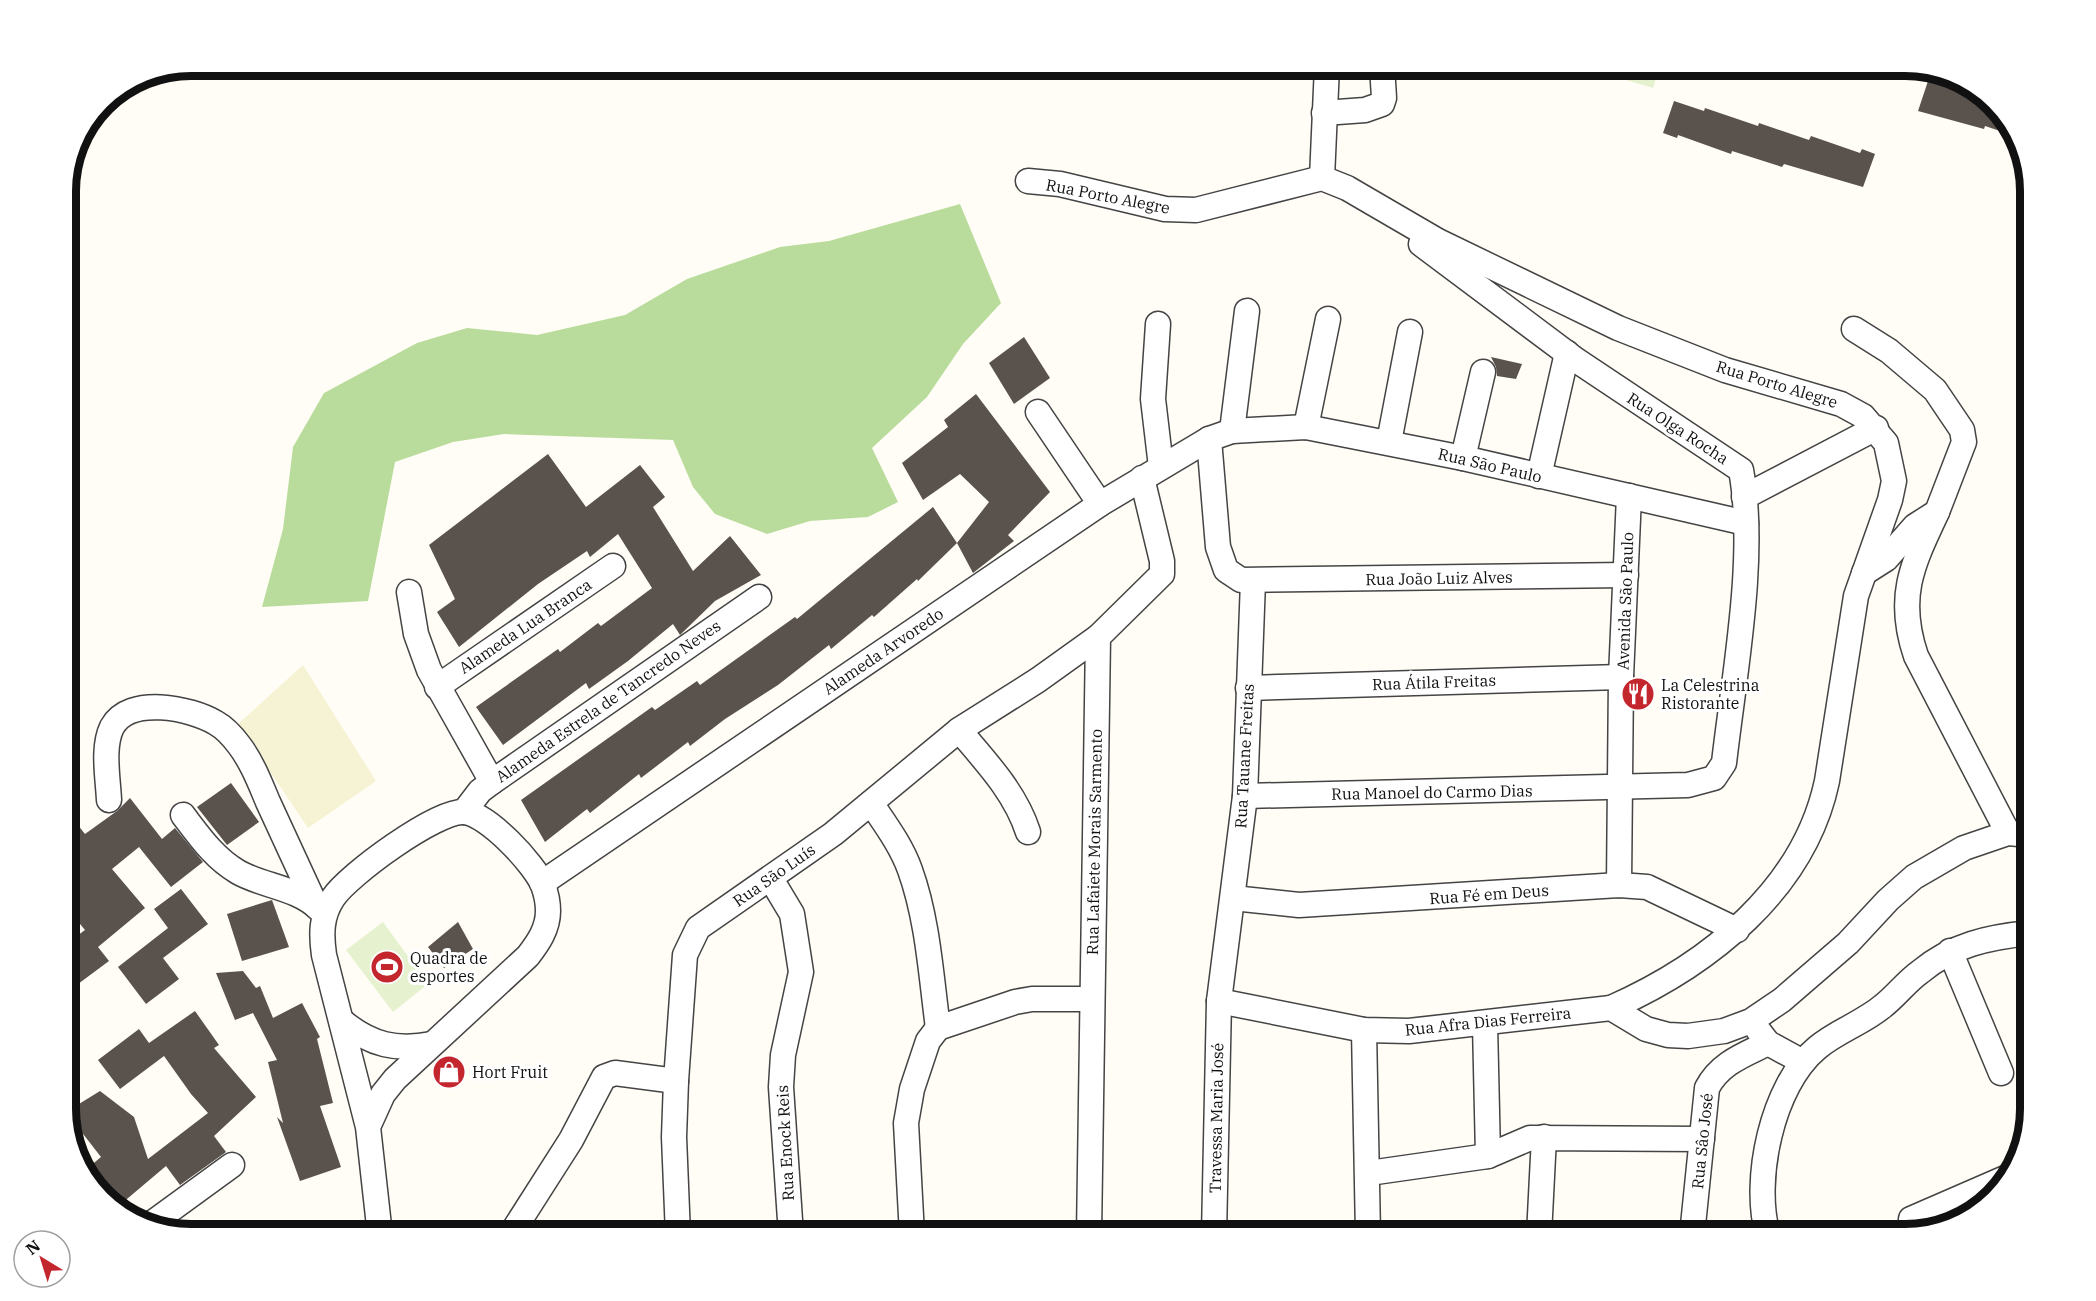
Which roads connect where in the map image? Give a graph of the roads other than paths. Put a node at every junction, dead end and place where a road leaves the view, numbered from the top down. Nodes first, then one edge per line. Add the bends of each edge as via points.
1 (1326, 76) edge
2 (1383, 76) edge
3 (1324, 113) junction
4 (1322, 178) junction
5 (1028, 181) dead end
6 (1376, 205) junction
7 (1247, 311) dead end
8 (1328, 319) dead end
9 (1158, 324) dead end
10 (1854, 329) dead end
11 (1410, 332) dead end
12 (1566, 353) junction
13 (1483, 372) dead end
14 (1038, 412) dead end
15 (1306, 427) junction
16 (1876, 428) junction
17 (1232, 431) junction
18 (1209, 440) junction
19 (1389, 442) junction
20 (1463, 458) junction
21 (1152, 472) junction
22 (1539, 476) junction
23 (1629, 496) junction
24 (1744, 497) junction
25 (1100, 504) junction
26 (1937, 512) junction
27 (1746, 523) junction
28 (613, 566) dead end
29 (1864, 573) junction
30 (1626, 575) junction
31 (1253, 581) junction
32 (409, 592) dead end
33 (759, 597) dead end
34 (1098, 637) junction
35 (1621, 676) junction
36 (437, 687) junction
37 (1248, 688) junction
38 (959, 729) junction
39 (492, 782) junction
40 (1619, 787) junction
41 (1245, 796) junction
42 (109, 800) dead end
43 (870, 803) junction
44 (464, 812) junction
45 (183, 815) dead end
46 (1028, 832) dead end
47 (2019, 834) edge
48 (771, 879) junction
49 (542, 882) junction
50 (1619, 885) junction
51 (1233, 898) junction
52 (320, 911) junction
53 (1737, 930) junction
54 (2020, 934) edge
55 (1950, 951) junction
56 (1090, 999) junction
57 (1219, 1001) junction
58 (1611, 1008) junction
59 (1751, 1021) junction
60 (343, 1022) junction
61 (1485, 1024) junction
62 (938, 1028) junction
63 (1364, 1029) junction
64 (1768, 1043) junction
65 (432, 1044) junction
66 (1803, 1062) junction
67 (2001, 1073) dead end
68 (676, 1080) junction
69 (368, 1127) junction
70 (1544, 1137) junction
71 (1702, 1139) junction
72 (1488, 1156) junction
73 (232, 1165) dead end
74 (1369, 1173) junction
75 (1990, 1186) edge
76 (157, 1219) edge
77 (380, 1224) edge
78 (517, 1224) edge
79 (678, 1224) edge
80 (790, 1224) edge
81 (911, 1224) edge
82 (1089, 1224) edge
83 (1214, 1224) edge
84 (1368, 1224) edge
85 (1540, 1224) edge
86 (1693, 1224) edge
87 (1766, 1224) edge
88 (1918, 1224) edge

1 - 3 street
2 - 3 street via 1382,104 1365,110
3 - 4 street
4 - 5 street, Rua Porto Alegre via 1196,210 1165,209 1060,184
4 - 6 street, Rua Porto Alegre
6 - 12 street, Rua Olga Rocha via 1435,255
6 - 16 street, Rua Porto Alegre via 1438,241 1618,328 1725,369 1841,404
7 - 17 street
8 - 15 street
9 - 21 street
10 - 26 street via 1917,372 1948,406 1962,430 1964,442
11 - 19 street
12 - 22 street
12 - 24 street, Rua Olga Rocha via 1733,463 1741,470
13 - 20 street
14 - 25 street
15 - 17 street, Rua São Paulo
15 - 19 street, Rua São Paulo
16 - 24 street
16 - 29 street, Rua Porto Alegre via 1886,443 1894,481
17 - 18 street, Alameda Arvoredo
18 - 21 street, Alameda Arvoredo
18 - 31 street via 1222,561 1233,576
19 - 20 street, Rua São Paulo
20 - 22 street, Rua São Paulo
21 - 25 street, Alameda Arvoredo
21 - 34 street via 1162,574
22 - 23 street, Rua São Paulo
23 - 27 street, Rua São Paulo
23 - 30 street, Avenida São Paulo
24 - 27 street, Rua Olga Rocha
25 - 49 street, Alameda Arvoredo
26 - 29 street via 1915,526 1886,559
26 - 47 street via 1912,566 1906,601 1909,636 1916,656
27 - 40 street, Rua Olga Rocha via 1743,593 1724,763 1714,778 1688,785
28 - 36 street, Alameda Lua Branca
29 - 53 street, Rua Porto Alegre via 1856,596 1821,809 1808,841 1788,873
30 - 31 street, Rua João Luiz Alves
30 - 35 street, Avenida São Paulo
31 - 37 street, Rua Tauane Freitas
32 - 36 street via 416,634
33 - 39 street, Alameda Estrela de Tancredo Neves
34 - 38 street, Rua São Luís
34 - 56 street, Rua Lafaiete Morais Sarmento
35 - 37 street, Rua Átila Freitas
35 - 40 street, Avenida São Paulo
36 - 39 street
37 - 41 street, Rua Tauane Freitas
38 - 43 street, Rua São Luís
38 - 46 street via 1008,790
39 - 44 street, Alameda Estrela de Tancredo Neves
40 - 41 street, Rua Manoel do Carmo Dias
40 - 50 street, Avenida São Paulo
41 - 51 street, Rua Tauane Freitas
42 - 52 street via 108,737 121,716 147,706 201,716 217,724 247,756
43 - 48 street, Rua São Luís
43 - 62 street via 895,838 913,879 921,907
44 - 49 street via 489,822
44 - 52 street via 433,820 415,832 352,879
45 - 52 street via 225,863 240,873 306,899
47 - 59 street via 1964,848 1914,877 1796,988
48 - 68 street, Rua São Luís via 698,928 690,941 685,955
48 - 80 street, Rua Enock Reis via 792,914 801,972 783,1056 781,1087
49 - 65 street via 548,912 540,940 520,964
50 - 51 street, Rua Fé em Deus via 1344,904 1299,905
50 - 53 street, Rua Fé em Deus via 1647,887
51 - 57 street, Rua Tauane Freitas
52 - 60 street via 324,955
53 - 58 street, Rua Porto Alegre via 1660,986
54 - 55 street
55 - 66 street via 1918,972 1882,1007 1839,1033
55 - 67 street
56 - 62 street via 1032,999
56 - 82 street, Rua Lafaiete Morais Sarmento
57 - 63 street, Rua Afra Dias Ferreira
57 - 83 street, Travessa Maria José
58 - 59 street via 1646,1029 1668,1035 1724,1031
58 - 61 street, Rua Afra Dias Ferreira
59 - 64 street
60 - 65 street via 359,1035 396,1048
60 - 69 street
61 - 63 street, Rua Afra Dias Ferreira via 1409,1031
61 - 72 street
62 - 81 street via 925,1049 906,1122
63 - 74 street
64 - 66 street
64 - 71 street, Rua Sâo José via 1731,1061 1712,1078 1704,1097
65 - 69 street via 383,1094
66 - 87 street via 1768,1138 1762,1165
68 - 78 street via 615,1073 604,1077 571,1140
68 - 79 street, Rua São Luís
69 - 77 street
70 - 71 street
70 - 72 street via 1514,1144
70 - 85 street
71 - 86 street, Rua Sâo José
72 - 74 street
73 - 76 street
74 - 84 street
75 - 88 street

